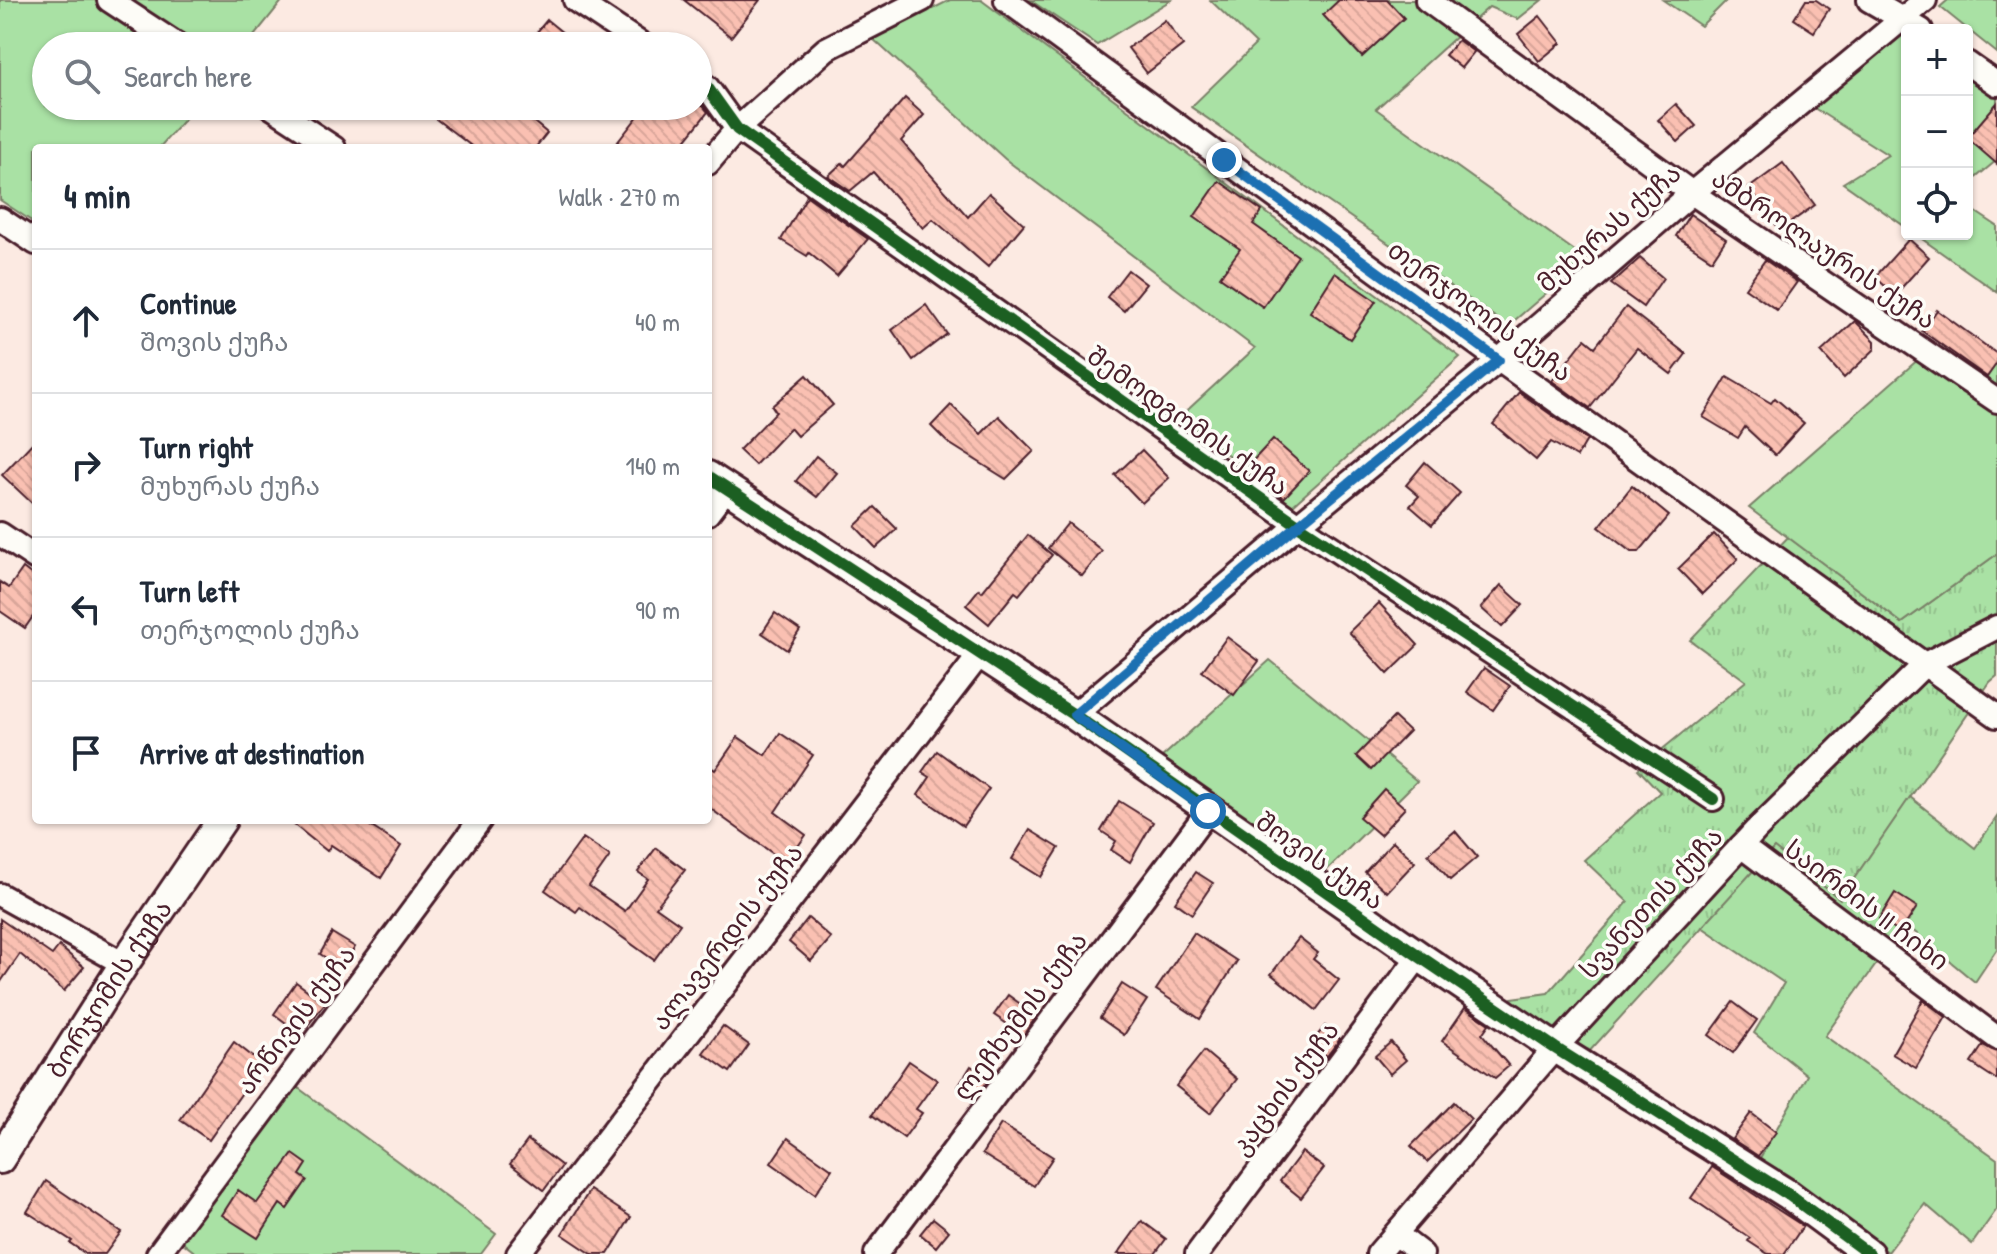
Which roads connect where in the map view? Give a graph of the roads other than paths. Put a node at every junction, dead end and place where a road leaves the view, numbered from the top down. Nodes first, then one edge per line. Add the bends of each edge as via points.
1 (109, 0) edge
2 (575, 0) edge
3 (922, 0) edge
4 (1006, 0) edge
5 (1427, 0) edge
6 (1869, 0) edge
7 (1925, 0) edge
8 (1913, 24) edge
9 (158, 32) edge
10 (623, 32) edge
11 (1901, 33) edge
12 (1973, 67) edge
13 (1997, 84) edge
14 (712, 94) edge
15 (291, 120) edge
16 (737, 129) junction
17 (328, 144) edge
18 (712, 158) edge
19 (1692, 193) junction
20 (0, 219) edge
21 (32, 240) edge
22 (1499, 360) junction
23 (1997, 401) edge
24 (717, 482) edge
25 (1298, 525) junction
26 (0, 534) edge
27 (32, 555) edge
28 (1997, 627) edge
29 (981, 653) junction
30 (1925, 664) junction
31 (1074, 715) junction
32 (1997, 716) edge
33 (1713, 799) dead end
34 (1208, 811) junction
35 (219, 824) edge
36 (477, 824) edge
37 (1741, 846) junction
38 (0, 895) edge
39 (1419, 956) junction
40 (124, 964) junction
41 (1997, 1038) edge
42 (1555, 1048) junction
43 (0, 1159) edge
44 (1396, 1234) junction
45 (158, 1254) edge
46 (518, 1254) edge
47 (876, 1254) edge
48 (1197, 1254) edge
49 (1378, 1254) edge
50 (1422, 1254) edge
51 (1869, 1254) edge

1 - 9 street
2 - 10 street
3 - 16 street via 826,49
4 - 22 street, თერჯოლის ქუჩა
5 - 19 street, ამბროლაურის ქუჩა
6 - 8 street
7 - 8 street, მუხურას ქუჩა
11 - 19 street, მუხურას ქუჩა
12 - 13 street
14 - 16 street, შემოდგომის ქუჩა
15 - 17 street
16 - 18 street
16 - 25 street, შემოდგომის ქუჩა
19 - 22 street, მუხურას ქუჩა
19 - 23 street, ამბროლაურის ქუჩა
20 - 21 street
22 - 25 street, მუხურას ქუჩა
22 - 30 street, თერჯოლის ქუჩა
24 - 29 street, შოვის ქუჩა
25 - 31 street, მუხურას ქუჩა
25 - 33 street, შემოდგომის ქუჩა
26 - 27 street
28 - 30 street, სვანეთის ქუჩა
29 - 31 street, შოვის ქუჩა
29 - 46 street, ალავერდის ქუჩა
30 - 32 street, თერჯოლის ქუჩა
30 - 37 street, სვანეთის ქუჩა
31 - 34 street, შოვის ქუჩა
34 - 39 street, შოვის ქუჩა
34 - 47 street, ლეჩხუმის ქუჩა
35 - 40 street, ბორჯომის ქუჩა
36 - 45 street, არწივის ქუჩა
37 - 41 street, საირმის II ჩიხი
37 - 42 street, სვანეთის ქუჩა
38 - 40 street
39 - 42 street, შოვის ქუჩა
39 - 48 street, კაცხის ქუჩა
40 - 43 street, ბორჯომის ქუჩა
42 - 44 street, სვანეთის ქუჩა
42 - 51 street, შოვის ქუჩა via 1789,1195
44 - 49 street, სვანეთის ქუჩა
44 - 50 street

